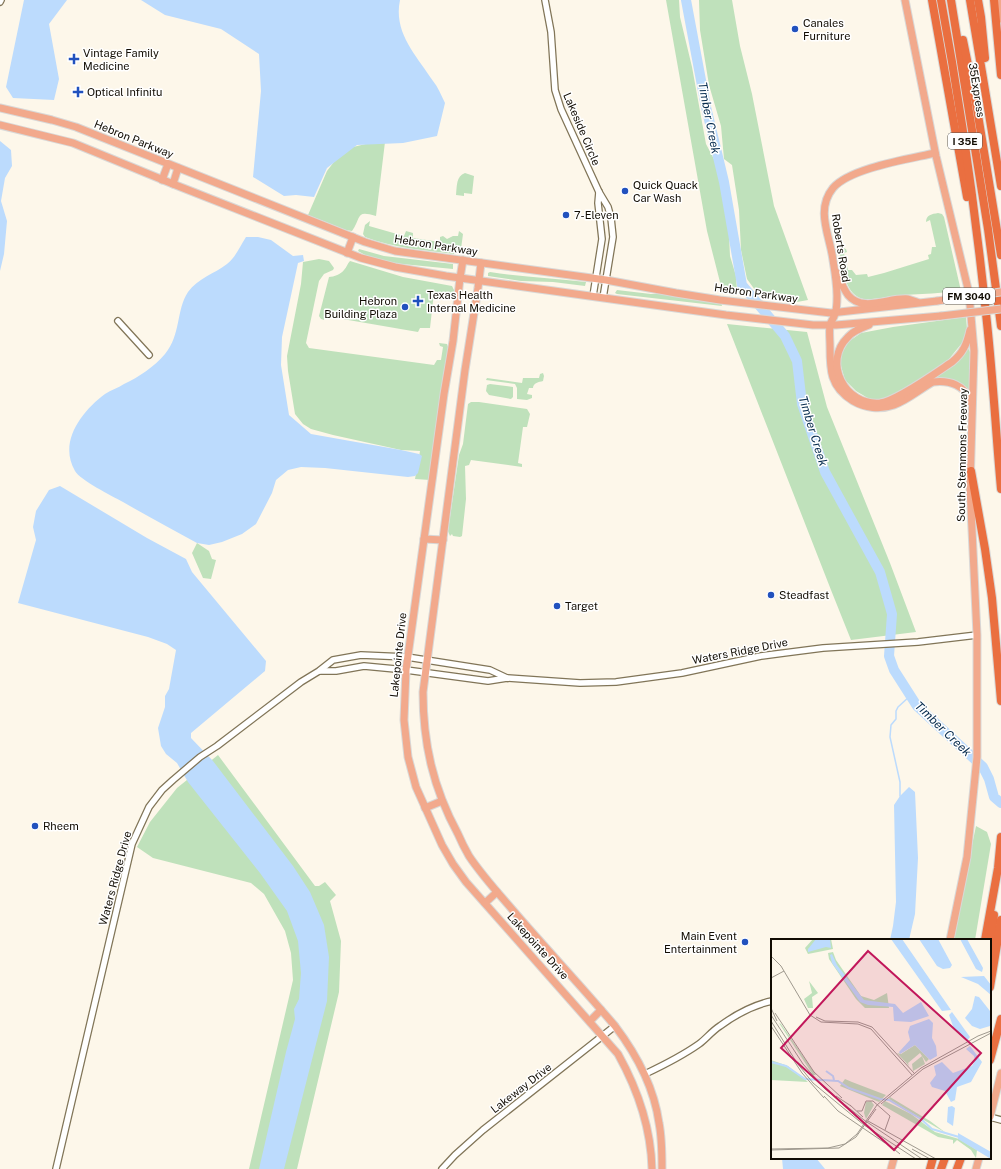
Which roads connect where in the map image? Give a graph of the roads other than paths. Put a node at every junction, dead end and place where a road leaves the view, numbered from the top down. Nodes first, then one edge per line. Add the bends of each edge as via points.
1 (544, 0) edge
2 (905, 0) edge
3 (932, 0) edge
4 (941, 0) edge
5 (970, 0) edge
6 (978, 0) edge
7 (994, 0) edge
8 (998, 0) edge
9 (951, 1) edge
10 (1001, 19) edge
11 (1001, 75) edge
12 (0, 108) edge
13 (989, 109) junction
14 (0, 125) edge
15 (935, 153) junction
16 (168, 164) junction
17 (178, 168) junction
18 (162, 180) junction
19 (173, 184) junction
20 (1001, 186) edge
21 (598, 192) junction
22 (353, 237) junction
23 (347, 253) junction
24 (1001, 255) edge
25 (463, 260) junction
26 (481, 263) junction
27 (834, 267) junction
28 (460, 278) junction
29 (597, 280) junction
30 (606, 280) junction
31 (480, 281) junction
32 (982, 282) junction
33 (1001, 292) edge
34 (594, 296) junction
35 (603, 298) junction
36 (919, 303) junction
37 (1001, 309) edge
38 (836, 313) junction
39 (971, 318) junction
40 (118, 322) dead end
41 (877, 322) junction
42 (830, 326) junction
43 (1001, 326) edge
44 (149, 355) dead end
45 (972, 410) junction
46 (971, 471) junction
47 (1001, 489) edge
48 (424, 538) junction
49 (443, 540) junction
50 (977, 635) junction
51 (407, 657) junction
52 (426, 661) junction
53 (406, 670) junction
54 (319, 671) junction
55 (425, 673) junction
56 (507, 678) junction
57 (1001, 701) edge
58 (442, 801) junction
59 (425, 808) junction
60 (1001, 837) edge
61 (998, 868) junction
62 (497, 892) junction
63 (485, 903) junction
64 (1001, 920) edge
65 (950, 939) edge
66 (985, 939) edge
67 (991, 943) edge
68 (991, 980) edge
69 (771, 1001) edge
70 (601, 1010) junction
71 (1001, 1019) edge
72 (590, 1021) junction
73 (615, 1026) junction
74 (603, 1036) junction
75 (991, 1056) edge
76 (1001, 1073) edge
77 (645, 1074) junction
78 (991, 1113) edge
79 (991, 1117) edge
80 (1001, 1120) edge
81 (894, 1159) edge
82 (933, 1159) edge
83 (945, 1159) edge
84 (960, 1159) edge
85 (979, 1159) edge
86 (56, 1169) edge
87 (442, 1169) edge
88 (652, 1169) edge
89 (662, 1169) edge
90 (891, 1169) edge
91 (930, 1169) edge
92 (942, 1169) edge
93 (957, 1169) edge
94 (976, 1169) edge

1 - 21 street, Lakeside Circle via 551,32 555,90
2 - 15 main road, South Stemmons Freeway
3 - 32 highway
4 - 32 highway, I 35E via 964,140
5 - 13 highway, I 35E
6 - 13 highway
7 - 11 highway
8 - 10 main road
9 - 24 highway via 958,15 977,109
9 - 43 highway, 35Express
12 - 16 main road, Hebron Parkway via 76,127
13 - 20 highway, I 35E
14 - 18 main road via 67,141
15 - 27 main road, Roberts Road via 860,171 834,187 827,197 824,214
15 - 39 main road, South Stemmons Freeway via 969,293
16 - 17 main road, Hebron Parkway
16 - 18 main road
17 - 19 main road
17 - 22 main road, Hebron Parkway
18 - 19 main road
19 - 23 main road
21 - 29 street, Lakeside Circle via 602,239
21 - 30 street, Lakeside Circle via 608,206 611,218 612,238
22 - 23 main road
22 - 25 main road, Hebron Parkway via 395,251
23 - 28 main road via 395,267
25 - 26 main road, Hebron Parkway
25 - 28 main road, Lakepointe Drive
26 - 29 main road, Hebron Parkway
26 - 31 main road, Lakepointe Drive
27 - 36 main road via 844,289 857,302 865,304 909,299
27 - 38 main road, Roberts Road
28 - 31 main road
28 - 48 main road, Lakepointe Drive
29 - 30 main road, Hebron Parkway
29 - 34 street, Lakeside Circle
30 - 35 street, Lakeside Circle
30 - 38 main road, Hebron Parkway via 720,300
31 - 34 main road
31 - 49 main road, Lakepointe Drive via 465,370
32 - 47 highway, I 35E
33 - 36 main road, FM 3040, bridge
34 - 35 main road
35 - 42 main road
36 - 38 main road, Hebron Parkway / FM 3040
37 - 41 main road, FM 3040, bridge
38 - 42 main road, Roberts Road
39 - 41 main road via 968,339 959,356 894,399 880,403 863,400 848,392 841,383 836,367 839,351 847,337 856,330
39 - 45 main road, South Stemmons Freeway via 974,368
40 - 44 street
41 - 42 main road
42 - 45 main road via 830,369 837,386 850,399 868,407 887,407 899,403 933,382 944,381 963,389 969,396
45 - 46 main road, South Stemmons Freeway
46 - 50 main road, South Stemmons Freeway via 970,501
46 - 57 highway via 992,598
48 - 49 main road
48 - 51 main road, Lakepointe Drive
49 - 52 main road, Lakepointe Drive
50 - 56 street, Waters Ridge Drive via 784,653 616,682 580,683
50 - 65 main road, South Stemmons Freeway via 977,757 967,857
51 - 52 street, Waters Ridge Drive
51 - 53 main road, Lakepointe Drive
51 - 54 street, Waters Ridge Drive via 361,655 333,660
52 - 55 main road, Lakepointe Drive
52 - 56 street, Waters Ridge Drive via 490,670
53 - 54 street, Waters Ridge Drive via 364,666
53 - 55 street, Waters Ridge Drive
53 - 59 main road, Lakepointe Drive via 404,720 408,757
54 - 86 street, Waters Ridge Drive via 200,757 162,790 149,807 132,844
55 - 56 street, Waters Ridge Drive via 488,681
55 - 58 main road, Lakepointe Drive via 425,736
58 - 59 main road
58 - 62 main road, Lakepointe Drive via 468,855
59 - 63 main road, Lakepointe Drive via 453,864
60 - 61 highway
61 - 66 highway
61 - 67 highway
62 - 63 main road
62 - 70 main road, Lakepointe Drive
63 - 72 main road, Lakepointe Drive
64 - 68 highway
69 - 77 street via 756,1005 738,1015 681,1057
70 - 72 main road
70 - 73 main road, Lakepointe Drive
71 - 75 highway
72 - 74 main road, Lakepointe Drive
73 - 74 street, Lakeway Drive
73 - 77 main road, Lakepointe Drive
74 - 87 street, Lakeway Drive via 483,1130
74 - 88 main road, Lakepointe Drive via 618,1054 636,1091 649,1137
76 - 78 main road
77 - 89 main road, Lakepointe Drive via 659,1122
79 - 80 street
81 - 90 main road
82 - 91 highway
83 - 92 highway
84 - 93 highway
85 - 94 main road

